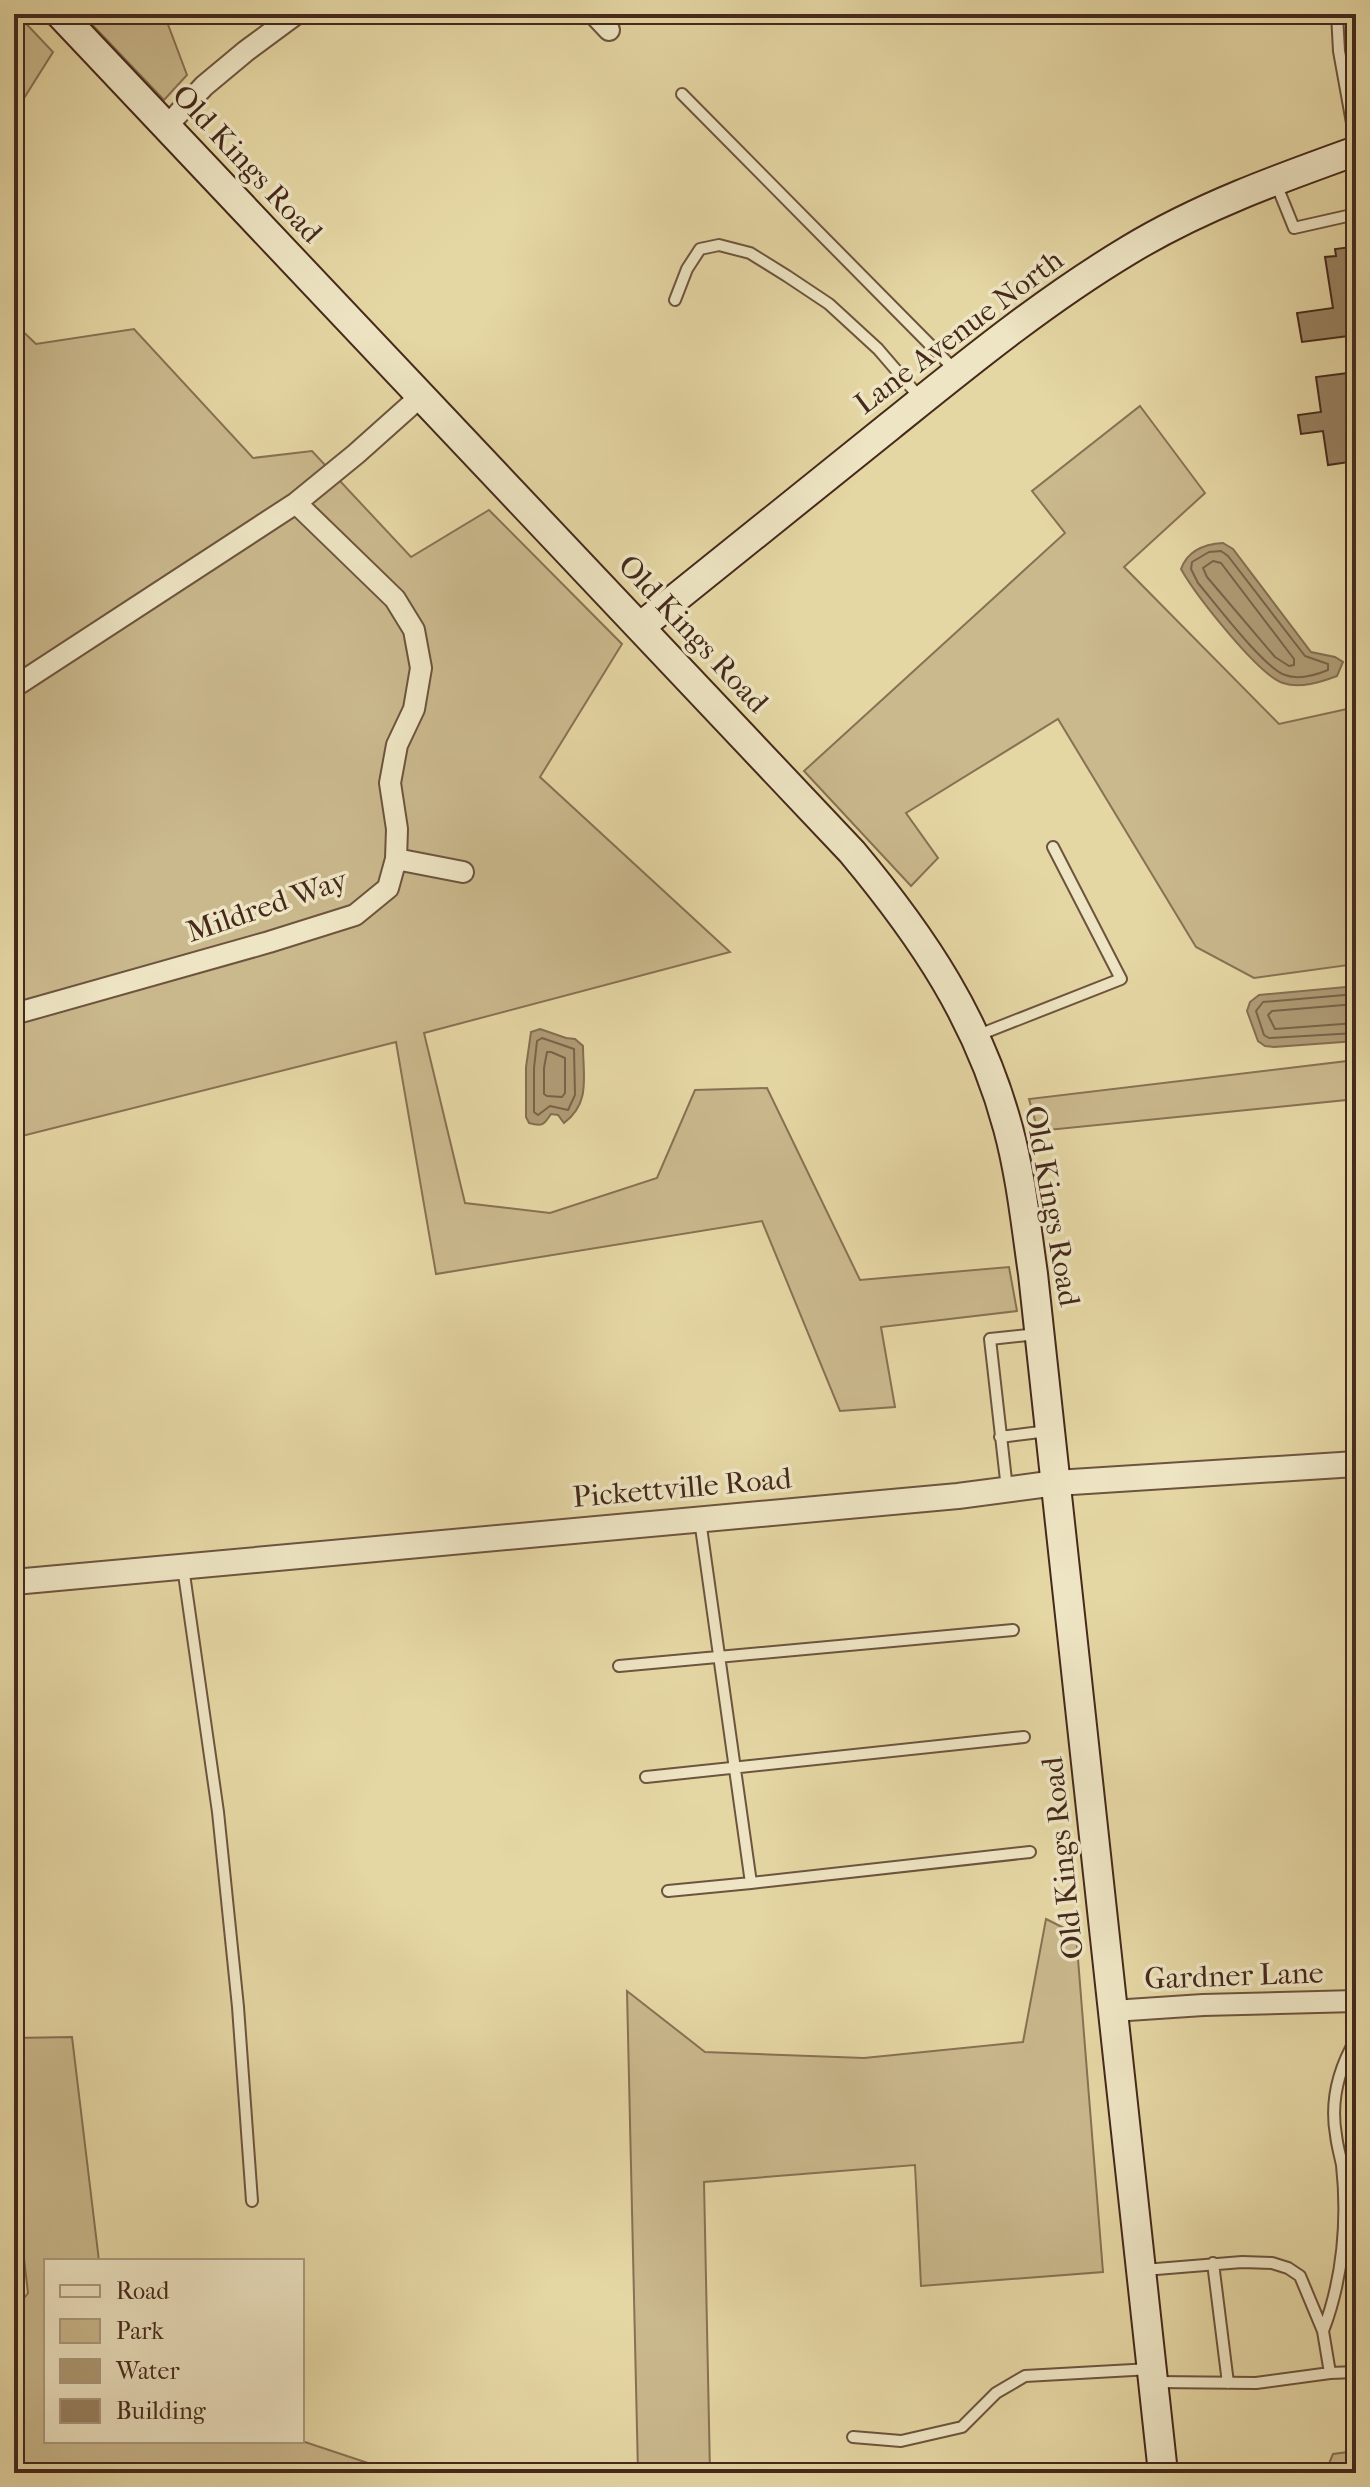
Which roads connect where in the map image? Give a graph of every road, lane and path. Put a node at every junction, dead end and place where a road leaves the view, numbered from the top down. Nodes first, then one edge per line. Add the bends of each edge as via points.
1 (60, 14) edge
2 (296, 14) edge
3 (594, 14) edge
4 (1337, 14) edge
5 (609, 30) dead end
6 (682, 94) dead end
7 (166, 127) junction
8 (1356, 148) edge
9 (1274, 180) junction
10 (1356, 214) edge
11 (675, 300) dead end
12 (958, 372) junction
13 (421, 396) junction
14 (922, 400) junction
15 (296, 503) junction
16 (640, 627) junction
17 (14, 687) edge
18 (1053, 847) dead end
19 (396, 859) junction
20 (463, 872) dead end
21 (14, 1014) edge
22 (974, 1037) junction
23 (1039, 1334) junction
24 (1050, 1431) junction
25 (1000, 1437) junction
26 (1356, 1464) edge
27 (1056, 1483) junction
28 (1007, 1489) junction
29 (700, 1518) junction
30 (183, 1565) junction
31 (14, 1582) edge
32 (1013, 1630) dead end
33 (719, 1657) junction
34 (619, 1666) dead end
35 (1024, 1737) dead end
36 (735, 1768) junction
37 (646, 1777) dead end
38 (1030, 1852) dead end
39 (751, 1883) junction
40 (668, 1891) dead end
41 (1356, 2001) edge
42 (1113, 2011) junction
43 (1356, 2039) edge
44 (252, 2201) dead end
45 (1213, 2263) junction
46 (1142, 2270) junction
47 (1323, 2331) junction
48 (1356, 2372) edge
49 (1330, 2373) junction
50 (1153, 2375) junction
51 (1228, 2383) junction
52 (853, 2437) dead end
53 (1163, 2473) edge

1 - 7 main road, Old Kings Road
2 - 7 street via 204,86
3 - 5 street
4 - 8 lane
6 - 12 lane
7 - 13 main road, Old Kings Road
8 - 9 main road, Lane Avenue North
9 - 10 lane via 1294,228
9 - 12 main road, Lane Avenue North via 1130,249
11 - 14 lane via 700,249 719,245 750,253 829,304
12 - 14 main road, Lane Avenue North
13 - 15 street
13 - 16 main road, Old Kings Road
14 - 16 main road, Lane Avenue North
15 - 17 street
15 - 19 street, Mildred Way via 395,599 414,630 421,668 390,783
16 - 22 main road, Old Kings Road via 896,904 934,959
18 - 22 lane via 1121,979
19 - 20 street
19 - 21 street, Mildred Way via 388,888 355,915
22 - 23 main road, Old Kings Road via 1009,1130
23 - 24 main road, Old Kings Road
23 - 25 lane via 990,1339
24 - 25 lane
24 - 27 main road, Old Kings Road
25 - 28 lane
26 - 27 street, Pickettville Road
27 - 28 street, Pickettville Road
27 - 42 main road, Old Kings Road
28 - 29 street, Pickettville Road
29 - 30 street, Pickettville Road
29 - 33 lane
30 - 31 street, Pickettville Road
30 - 44 lane via 218,1812
32 - 33 lane
33 - 34 lane
33 - 36 lane
35 - 36 lane
36 - 37 lane
36 - 39 lane
38 - 39 lane
39 - 40 lane
41 - 42 street, Gardner Lane
42 - 46 main road, Old Kings Road
43 - 47 lane via 1335,2093 1342,2247
45 - 46 lane
45 - 47 lane via 1272,2263 1300,2276
45 - 51 lane
46 - 50 main road, Old Kings Road
47 - 49 lane
48 - 49 lane
49 - 51 lane
50 - 51 lane
50 - 52 lane via 1025,2376 996,2393 962,2427 901,2441
50 - 53 main road, Old Kings Road

